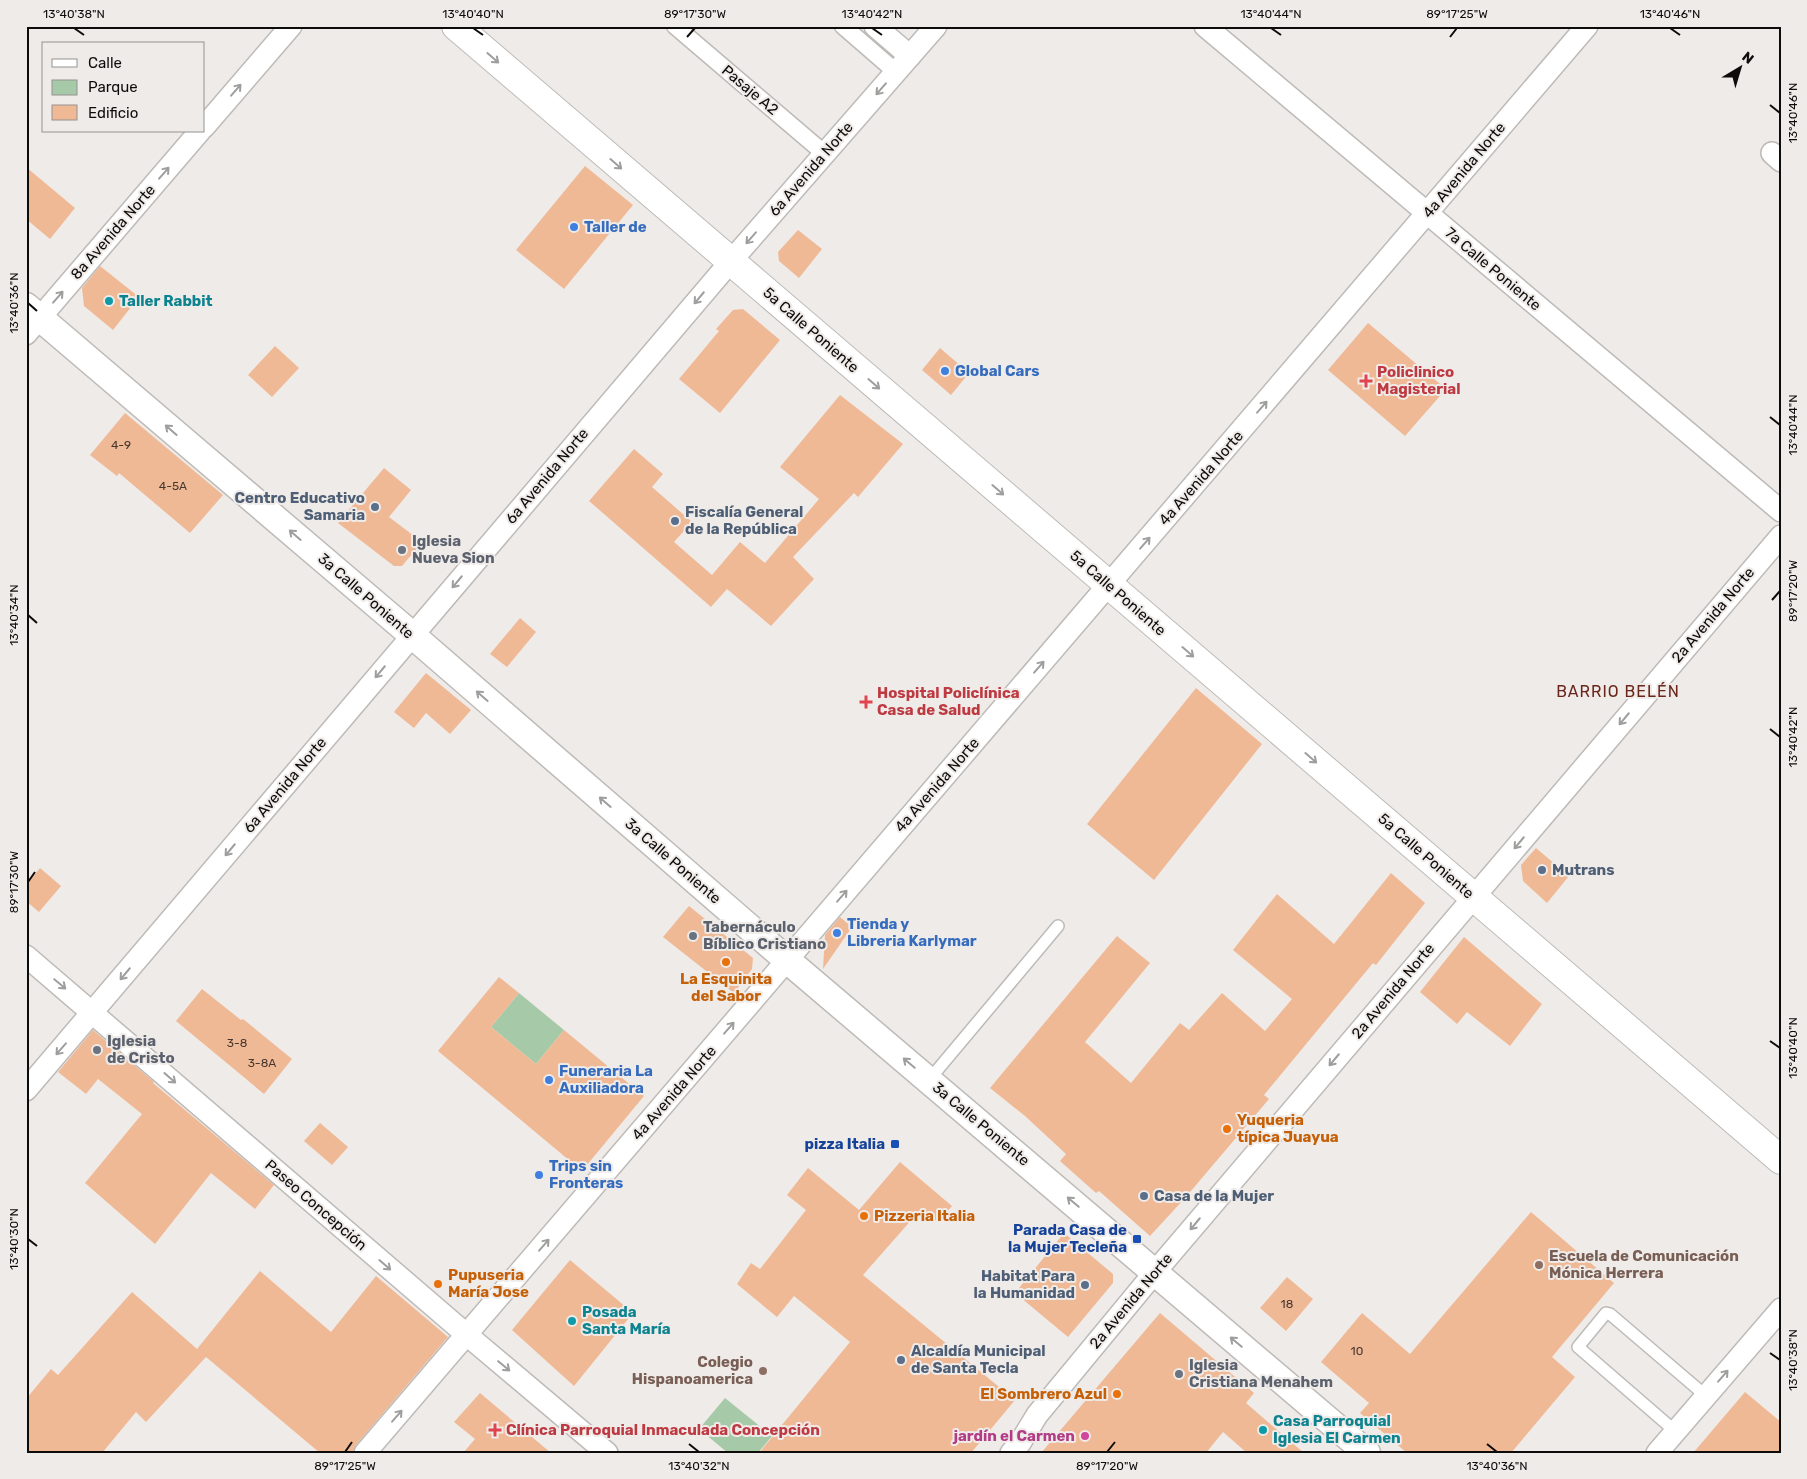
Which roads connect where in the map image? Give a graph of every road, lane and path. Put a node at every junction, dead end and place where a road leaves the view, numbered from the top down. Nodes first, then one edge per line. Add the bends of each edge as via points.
1 (290, 26) edge
2 (456, 26) edge
3 (675, 26) edge
4 (843, 26) edge
5 (875, 26) edge
6 (936, 26) edge
7 (1205, 26) edge
8 (1586, 26) edge
9 (910, 56) junction
10 (896, 72) junction
11 (205, 126) edge
12 (199, 132) edge
13 (825, 154) junction
14 (1427, 214) junction
15 (731, 261) junction
16 (31, 319) edge
17 (1781, 512) edge
18 (1781, 536) edge
19 (1109, 585) junction
20 (412, 635) junction
21 (1473, 896) junction
22 (1058, 926) dead end
23 (26, 956) edge
24 (787, 960) junction
25 (93, 1012) junction
26 (929, 1080) junction
27 (26, 1090) edge
28 (1781, 1160) edge
29 (1155, 1272) junction
30 (1781, 1309) edge
31 (467, 1335) junction
32 (1706, 1396) junction
33 (1675, 1431) junction
34 (365, 1453) edge
35 (607, 1453) edge
36 (1011, 1453) edge
37 (1367, 1453) edge
38 (1657, 1453) edge

11 -> 1 street
2 -> 15 main road, 5a Calle Poniente
3 - 13 street, Pasaje A2
4 - 10 street
5 - 9 street
6 - 9 street, 6a Avenida Norte
7 - 14 street, 7a Calle Poniente
8 - 14 street, 4a Avenida Norte
9 - 10 street, 6a Avenida Norte
10 -> 13 street, 6a Avenida Norte
16 -> 12 street, 8a Avenida Norte
13 -> 15 street, 6a Avenida Norte
14 - 17 street, 7a Calle Poniente
19 -> 14 street, 4a Avenida Norte
15 -> 19 main road, 5a Calle Poniente
15 -> 20 street, 6a Avenida Norte
20 -> 16 street, 3a Calle Poniente
18 -> 21 street, 2a Avenida Norte
19 -> 21 main road, 5a Calle Poniente
24 -> 19 street, 4a Avenida Norte
24 -> 20 street, 3a Calle Poniente
20 -> 25 street, 6a Avenida Norte
21 - 28 main road, 5a Calle Poniente
21 -> 29 street, 2a Avenida Norte
22 - 26 lane
23 -> 25 street, Paseo Concepción
26 -> 24 street, 3a Calle Poniente
31 -> 24 street, 4a Avenida Norte
25 -> 27 street, 6a Avenida Norte
25 -> 31 street, Paseo Concepción
29 -> 26 street, 3a Calle Poniente
29 - 36 street, 2a Avenida Norte via 1037,1415
37 -> 29 street, 3a Calle Poniente
32 -> 30 street
34 -> 31 street, 4a Avenida Norte
31 -> 35 street, Paseo Concepción
32 - 33 street
32 - 33 lane via 1606,1312 1578,1347
33 - 38 street

